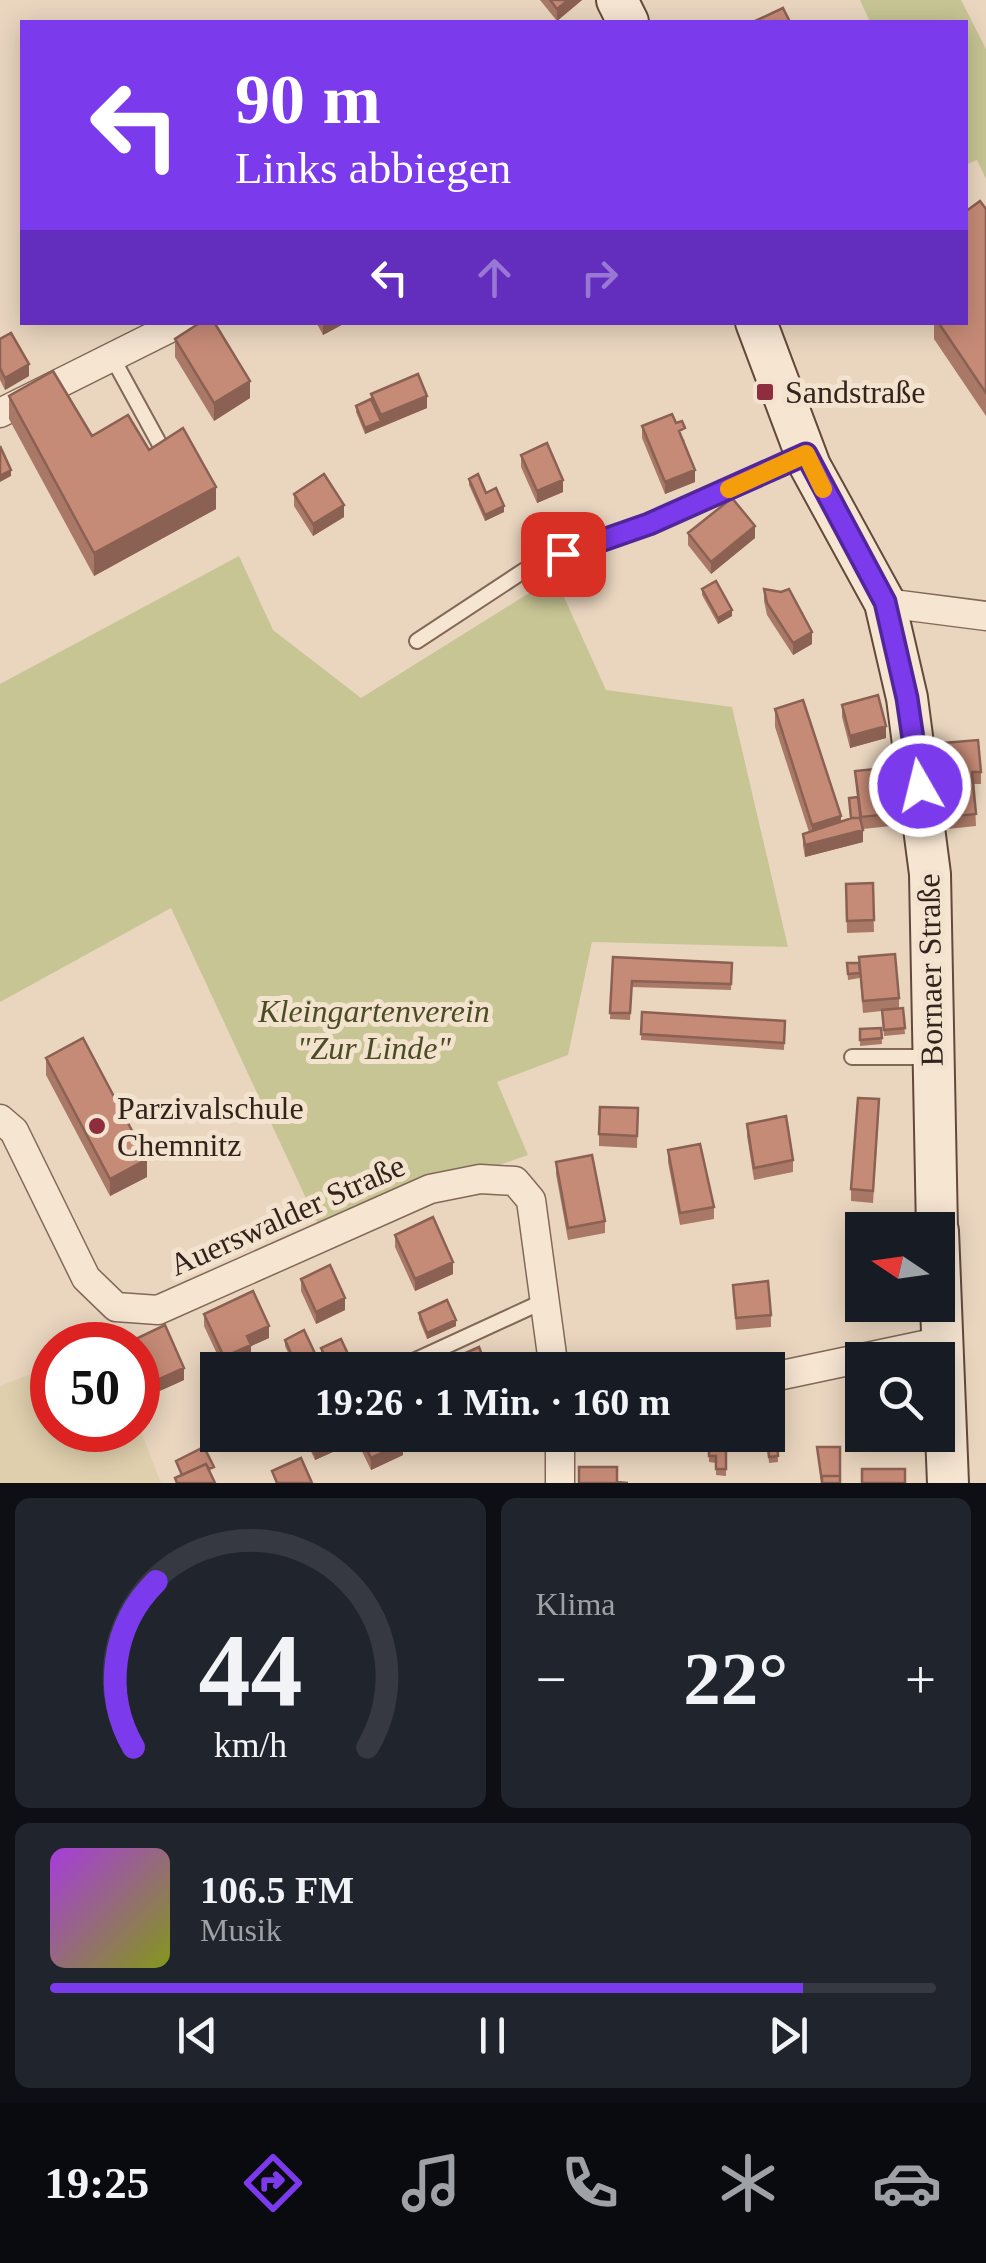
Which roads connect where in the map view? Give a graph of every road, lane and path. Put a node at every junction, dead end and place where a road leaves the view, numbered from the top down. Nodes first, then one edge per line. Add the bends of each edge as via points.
1 (176, 325) edge
2 (757, 325) edge
3 (112, 357) junction
4 (0, 413) edge
5 (159, 443) edge
6 (806, 454) junction
7 (885, 602) junction
8 (986, 616) edge
9 (416, 641) dead end
10 (932, 1056) junction
11 (852, 1057) dead end
12 (0, 1119) edge
13 (937, 1212) edge
14 (544, 1300) junction
15 (942, 1322) edge
16 (943, 1341) junction
17 (433, 1352) edge
18 (551, 1352) edge
19 (785, 1374) edge
20 (560, 1452) edge
21 (560, 1483) edge
22 (948, 1483) edge

1 - 3 street
2 - 6 main road, Bornaer Straße
3 - 4 street
3 - 5 lane
6 - 7 main road, Bornaer Straße
6 - 9 lane via 649,524 534,564
7 - 8 street
7 - 10 main road, Bornaer Straße via 907,698 930,874
10 - 11 lane
10 - 13 main road, Bornaer Straße
12 - 14 street, Auerswalder Straße via 14,1132 86,1278 116,1307 158,1310 430,1189 480,1179 514,1181 531,1200
14 - 17 lane
14 - 18 street, Auerswalder Straße
15 - 16 main road, Bornaer Straße
16 - 19 street
16 - 22 main road, Bornaer Straße
20 - 21 street

